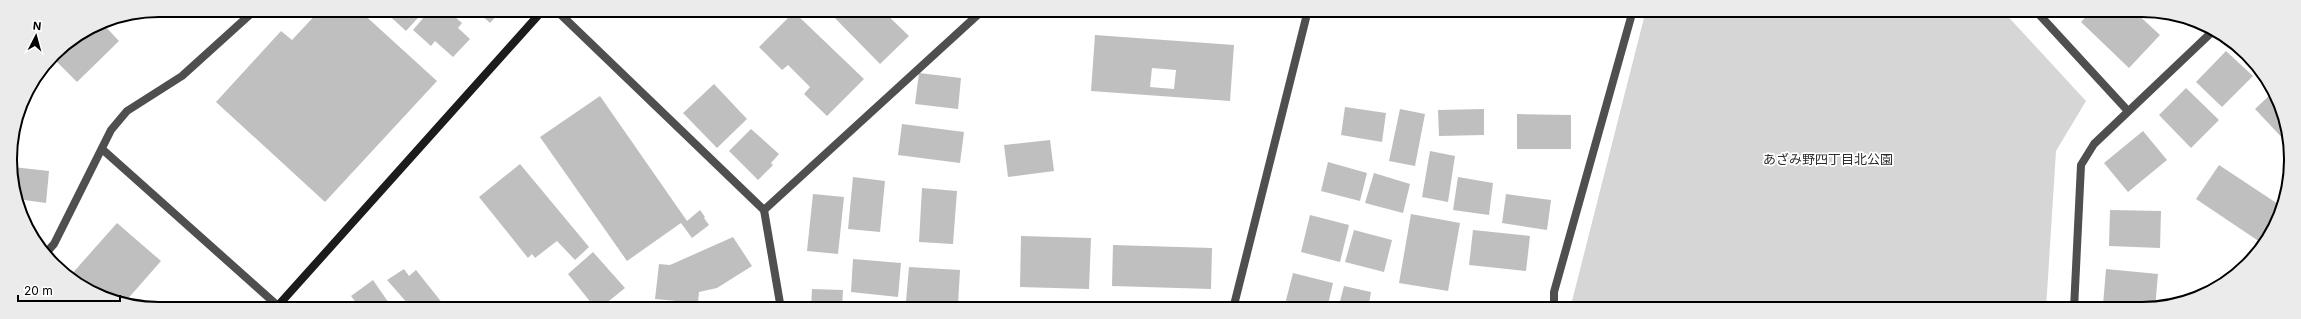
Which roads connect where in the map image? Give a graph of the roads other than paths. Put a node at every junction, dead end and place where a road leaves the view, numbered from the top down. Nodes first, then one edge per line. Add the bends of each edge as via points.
1 (247, 17) edge
2 (537, 17) edge
3 (563, 17) edge
4 (975, 17) edge
5 (1306, 17) edge
6 (1631, 17) edge
7 (2041, 17) edge
8 (2209, 34) edge
9 (2128, 111) junction
10 (102, 149) junction
11 (764, 210) junction
12 (49, 250) edge
13 (270, 302) edge
14 (280, 302) edge
15 (780, 302) edge
16 (1235, 302) edge
17 (1554, 302) edge
18 (2074, 302) edge

1 - 10 street via 182,76 128,112 111,130
2 - 14 street
3 - 11 street
4 - 11 street
5 - 16 street
6 - 17 street via 1554,292
7 - 9 street
8 - 9 street
9 - 18 street via 2094,144 2081,164
10 - 12 street
10 - 13 street
11 - 15 street

